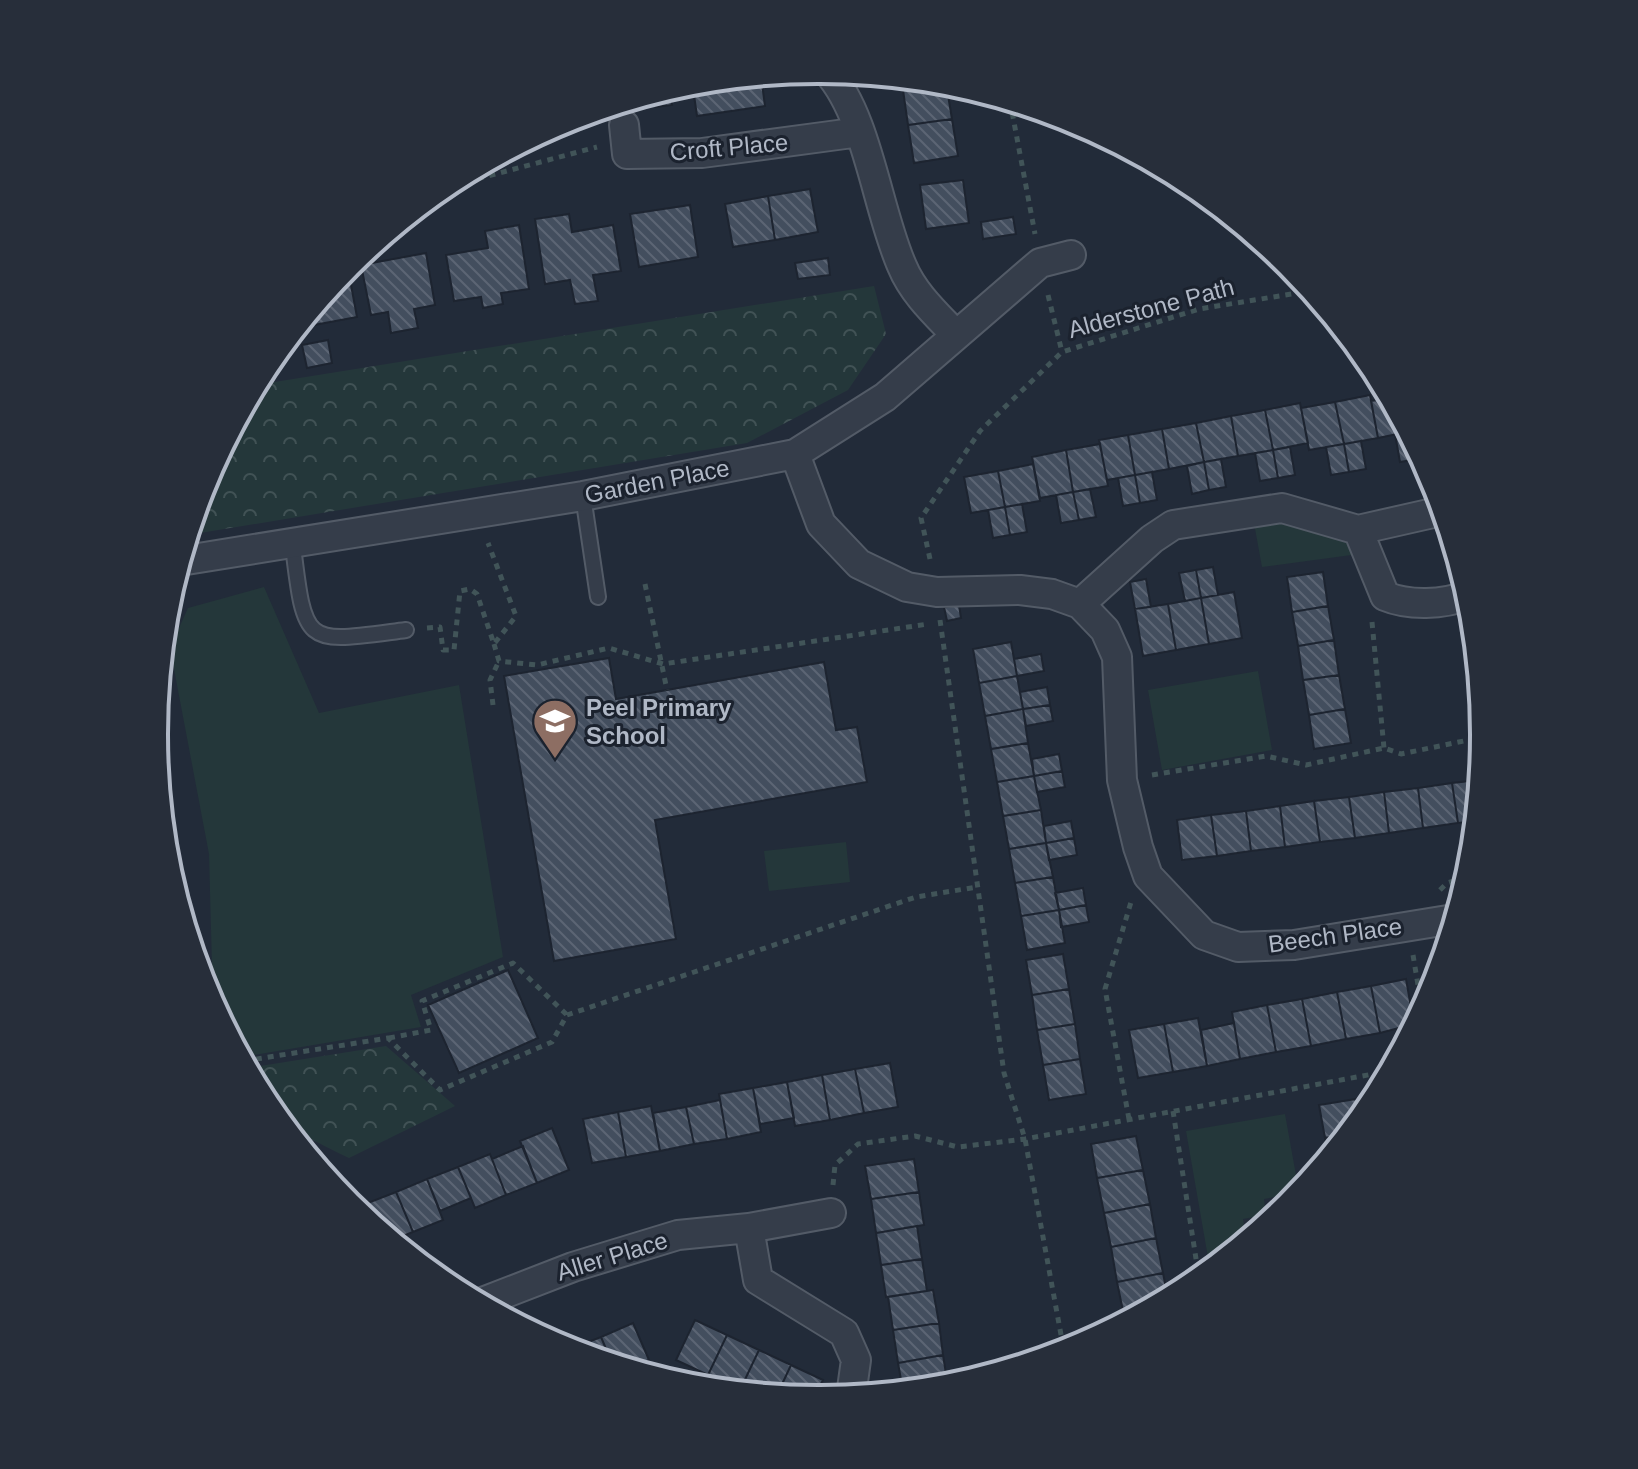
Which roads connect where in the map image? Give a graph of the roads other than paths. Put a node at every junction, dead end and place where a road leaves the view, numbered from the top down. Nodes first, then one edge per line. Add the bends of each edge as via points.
1 (837, 84) edge
2 (860, 132) junction
3 (624, 134) road end
4 (1071, 255) dead end
5 (955, 334) junction
6 (795, 454) junction
7 (583, 496) junction
8 (1431, 514) edge
9 (1358, 530) junction
10 (293, 546) junction
11 (193, 559) edge
12 (598, 597) dead end
13 (1455, 600) edge
14 (1080, 604) junction
15 (406, 630) road end
16 (1442, 921) edge
17 (831, 1213) road end
18 (749, 1228) junction
19 (494, 1298) edge
20 (853, 1384) edge

1 - 2 street
2 - 3 street, Croft Place via 702,153 627,154
2 - 5 street via 902,268
4 - 5 street, Garden Place via 1040,263
5 - 6 street, Garden Place via 885,397
6 - 7 street, Garden Place
6 - 14 street via 821,524 859,564 907,587 937,592 1020,590
7 - 10 street, Garden Place
7 - 12 lane
8 - 9 street
9 - 13 street via 1385,596 1400,602
9 - 14 street via 1282,508 1173,525
10 - 11 street, Garden Place
10 - 15 lane via 304,618 316,634 335,639
14 - 16 street, Beech Place via 1105,630 1117,657 1122,780 1148,876 1204,935 1238,947 1294,945
17 - 18 street, Aller Place
18 - 19 street, Aller Place via 678,1235
18 - 20 street via 758,1280 844,1333 856,1360

